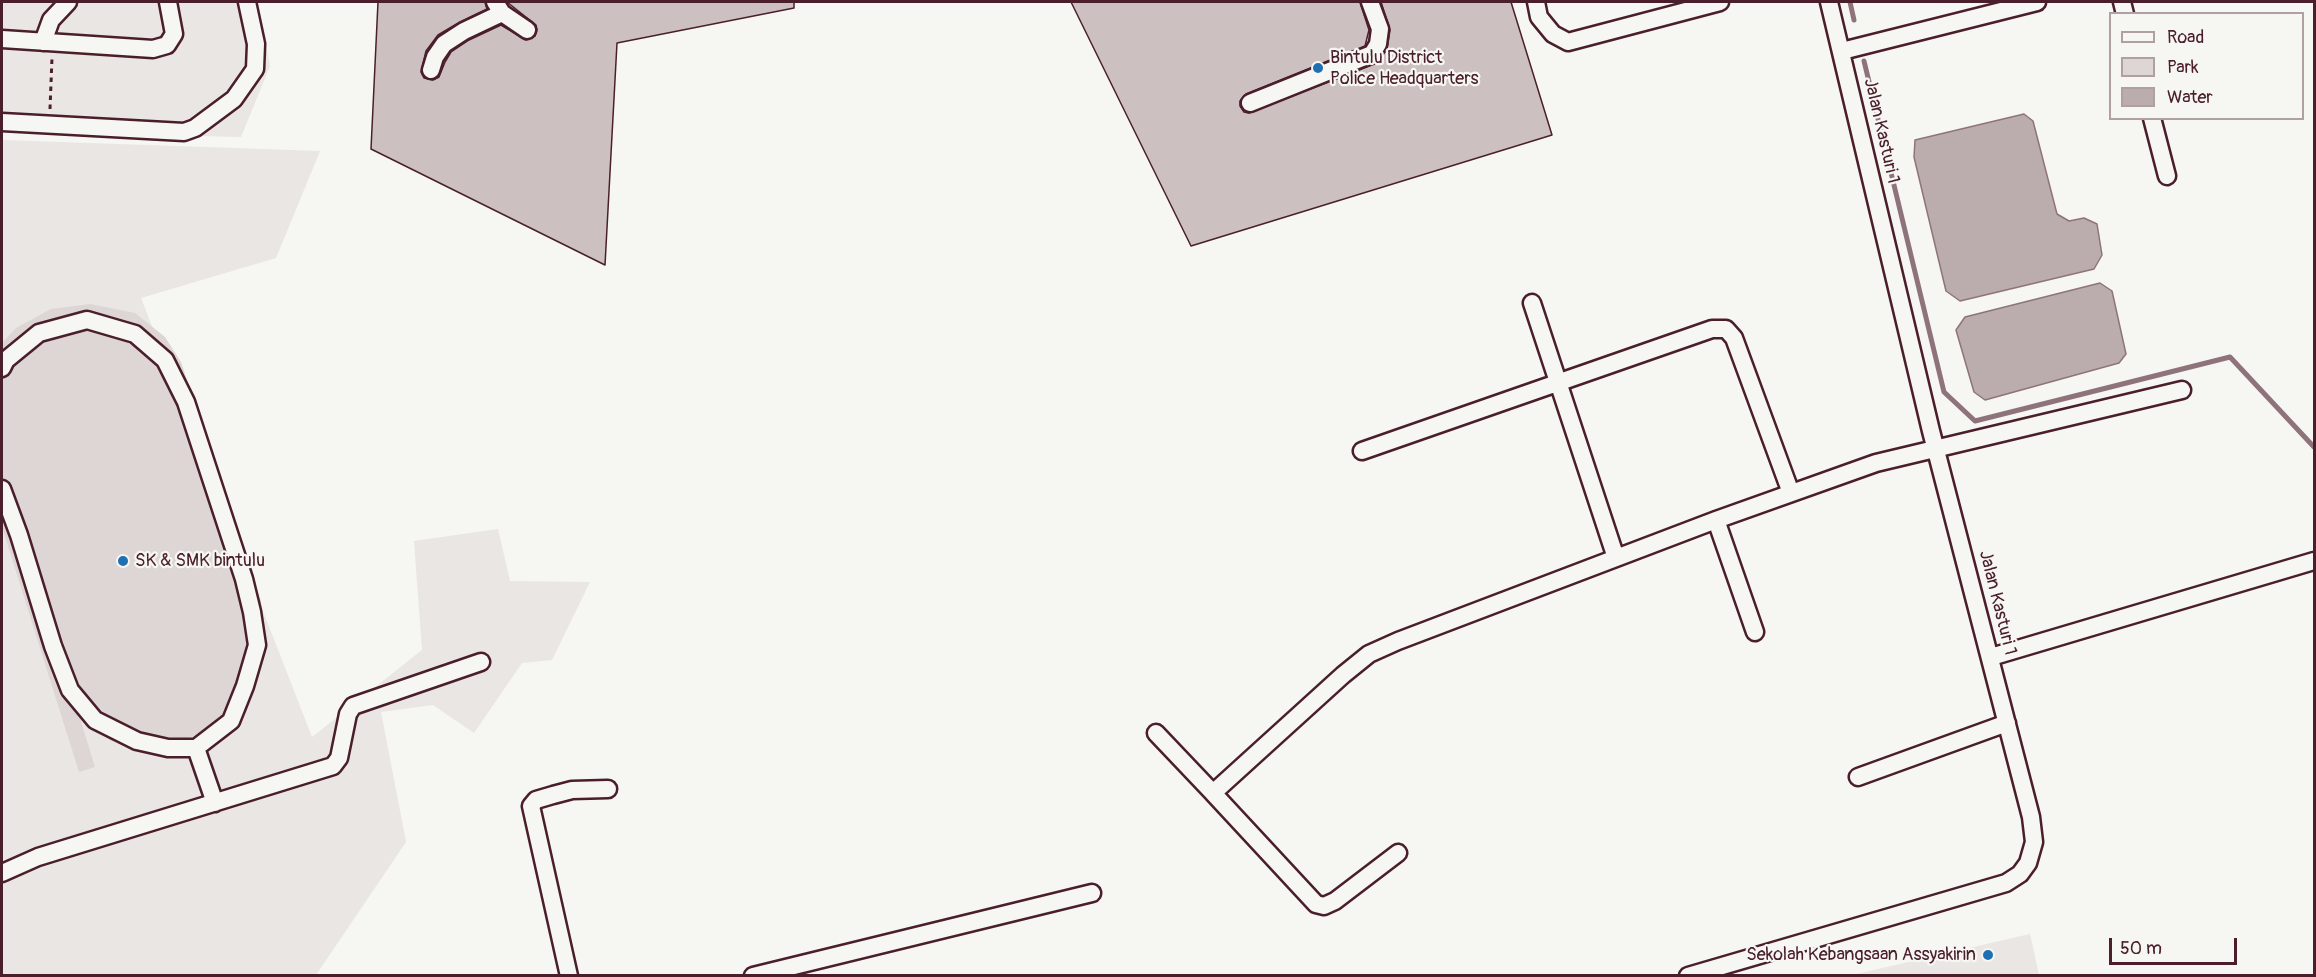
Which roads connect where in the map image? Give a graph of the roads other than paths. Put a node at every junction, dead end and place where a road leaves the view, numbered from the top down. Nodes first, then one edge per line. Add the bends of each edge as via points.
1 (68, 2) edge
2 (168, 2) edge
3 (247, 2) edge
4 (1370, 2) edge
5 (1536, 2) edge
6 (1720, 2) edge
7 (1829, 2) edge
8 (2037, 2) edge
9 (499, 7) edge
10 (527, 30) dead end
11 (2, 39) edge
12 (48, 42) junction
13 (1842, 51) junction
14 (431, 70) dead end
15 (1250, 103) dead end
16 (2153, 120) edge
17 (2, 122) edge
18 (2167, 176) dead end
19 (1532, 303) dead end
20 (2, 368) edge
21 (1558, 382) junction
22 (2182, 390) dead end
23 (1937, 449) junction
24 (1362, 451) dead end
25 (2, 489) edge
26 (1791, 493) junction
27 (1716, 520) junction
28 (1616, 558) junction
29 (2314, 561) edge
30 (1755, 632) dead end
31 (1991, 657) junction
32 (481, 662) dead end
33 (2007, 723) junction
34 (1156, 733) dead end
35 (196, 748) junction
36 (1858, 777) dead end
37 (608, 789) dead end
38 (1213, 793) junction
39 (215, 803) junction
40 (1398, 854) dead end
41 (2, 873) edge
42 (1092, 893) dead end
43 (569, 975) edge
44 (753, 975) edge
45 (1688, 975) edge

1 - 12 street via 51,20
2 - 12 street via 174,34 167,45 153,49
3 - 17 street via 256,44 255,69 234,99 195,128 184,132
4 - 15 street via 1380,29 1372,54
5 - 6 street via 1539,17 1553,34 1568,42
7 - 13 street, Jalan Kasturi 1
8 - 13 street
9 - 10 street
9 - 14 street via 444,44
11 - 12 street
13 - 23 street, Jalan Kasturi 1
16 - 18 street
19 - 21 street
20 - 35 street via 6,360 39,333 87,320 135,334 165,360 186,402 244,579 257,645 231,721
21 - 24 street
21 - 26 street via 1712,328 1726,329 1734,338
21 - 28 street
22 - 23 street
23 - 26 street via 1876,463
23 - 31 street, Jalan Kasturi 1
25 - 35 street via 70,690 95,720 137,741 168,748
26 - 27 street
27 - 28 street
27 - 30 street
28 - 38 street via 1369,654
29 - 31 street
31 - 33 street, Jalan Kasturi 1
32 - 39 street via 353,706 339,758 333,766
33 - 36 street
33 - 45 street, Jalan Kasturi 1 via 2034,842 2020,874 1990,889
34 - 38 street
35 - 39 street
37 - 43 street via 572,790 536,800 531,806
38 - 40 street via 1316,904 1324,906 1335,901
39 - 41 street via 38,857
42 - 44 street

